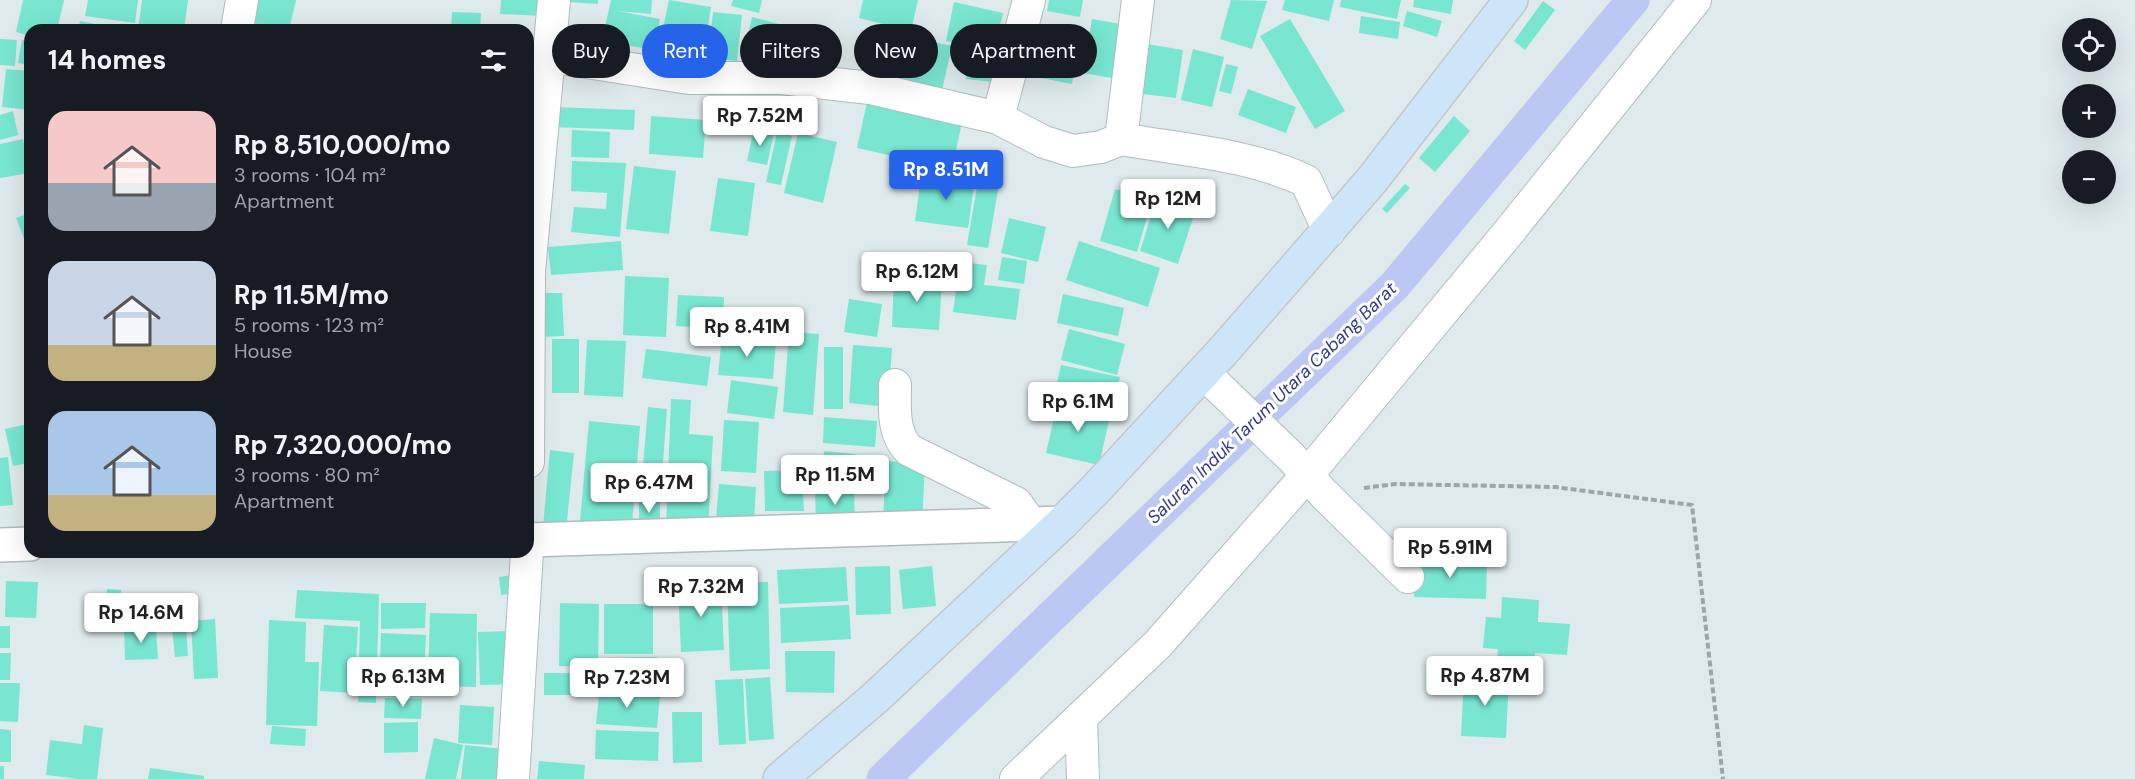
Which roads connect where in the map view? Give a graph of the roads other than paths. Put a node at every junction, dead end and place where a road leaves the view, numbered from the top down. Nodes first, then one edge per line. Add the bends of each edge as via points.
1 (242, 0) edge
2 (554, 0) edge
3 (1029, 0) edge
4 (1138, 0) edge
5 (1511, 0) edge
6 (1695, 0) edge
7 (238, 24) edge
8 (538, 57) edge
9 (998, 118) junction
10 (1121, 139) junction
11 (534, 152) edge
12 (1329, 231) junction
13 (1204, 373) junction
14 (895, 384) dead end
15 (1307, 475) junction
16 (1047, 524) junction
17 (534, 540) edge
18 (24, 544) edge
19 (0, 545) edge
20 (527, 558) edge
21 (1408, 577) dead end
22 (1081, 719) junction
23 (513, 779) edge
24 (780, 779) edge
25 (1016, 779) edge
26 (1083, 779) edge

1 - 7 street
2 - 8 street
3 - 9 street
4 - 10 street
5 - 12 main road
6 - 15 street
8 - 9 street via 689,78 781,78 870,88
8 - 11 street
9 - 10 street via 1073,152
10 - 12 street via 1247,160 1285,171 1306,181
12 - 13 main road
13 - 15 street
13 - 16 main road
14 - 16 street via 895,422 900,441 909,450 1016,502
15 - 21 street
15 - 22 street via 1158,644
16 - 17 street
16 - 24 main road via 875,698
18 - 19 street
20 - 23 street
22 - 25 street
22 - 26 street

